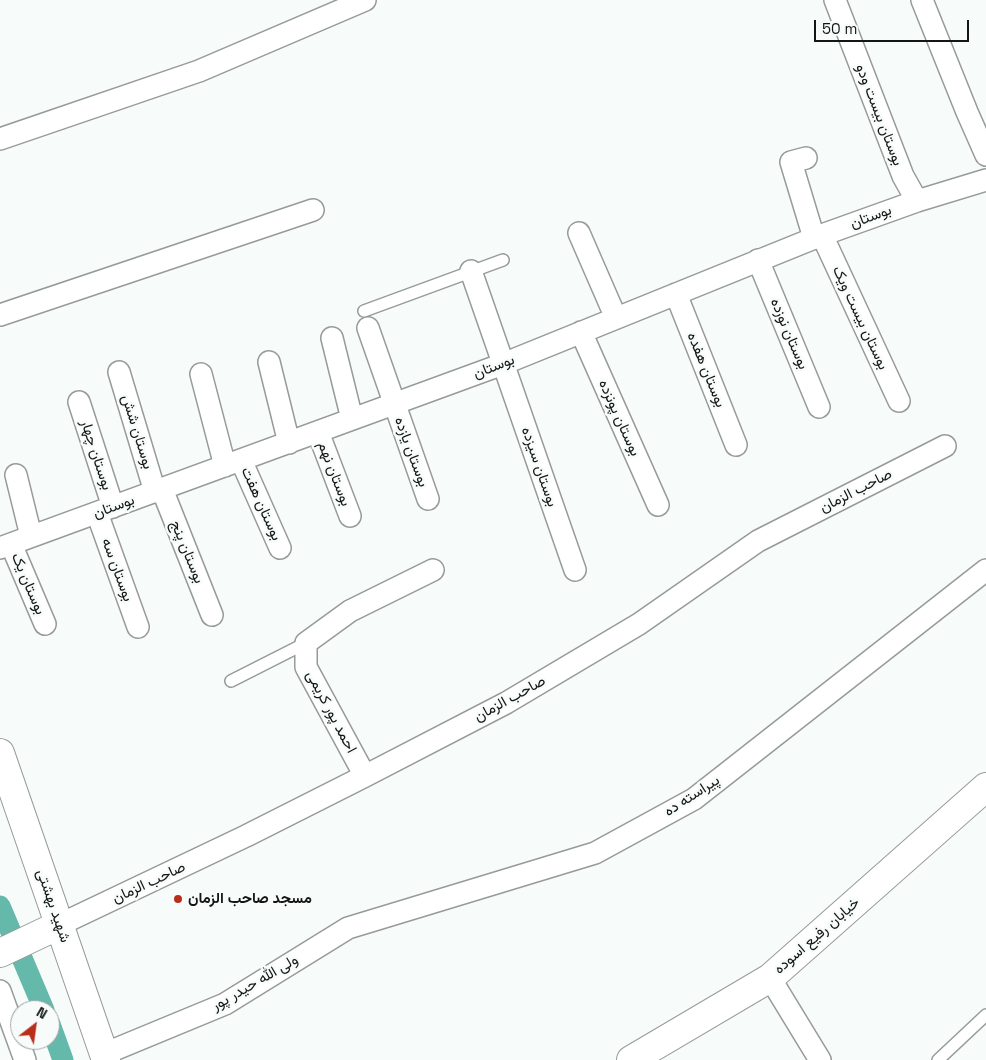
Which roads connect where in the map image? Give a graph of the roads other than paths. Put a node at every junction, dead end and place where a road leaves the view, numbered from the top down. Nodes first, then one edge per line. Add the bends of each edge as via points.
1 (365, 0) edge
2 (836, 0) edge
3 (922, 0) edge
4 (0, 139) edge
5 (986, 155) edge
6 (806, 158) dead end
7 (986, 180) edge
8 (917, 201) junction
9 (313, 210) dead end
10 (580, 233) dead end
11 (818, 236) junction
12 (503, 260) dead end
13 (758, 260) junction
14 (472, 271) junction
15 (676, 294) junction
16 (0, 315) edge
17 (616, 318) junction
18 (366, 320) joint
19 (581, 332) junction
20 (332, 338) dead end
21 (269, 362) dead end
22 (503, 364) junction
23 (119, 372) dead end
24 (201, 374) dead end
25 (899, 401) dead end
26 (79, 402) dead end
27 (394, 404) junction
28 (819, 407) dead end
29 (352, 419) junction
30 (318, 432) junction
31 (289, 443) junction
32 (736, 445) dead end
33 (945, 446) dead end
34 (233, 463) junction
35 (16, 475) dead end
36 (159, 491) junction
37 (428, 499) dead end
38 (658, 505) dead end
39 (105, 510) junction
40 (350, 516) dead end
41 (31, 536) junction
42 (6, 546) edge
43 (280, 548) dead end
44 (433, 570) dead end
45 (575, 570) dead end
46 (986, 570) edge
47 (212, 615) dead end
48 (45, 624) dead end
49 (138, 627) dead end
50 (306, 643) junction
51 (231, 681) dead end
52 (0, 753) edge
53 (366, 776) junction
54 (986, 787) edge
55 (59, 925) junction
56 (348, 928) joint
57 (0, 953) edge
58 (770, 978) junction
59 (0, 991) edge
60 (986, 1015) edge
61 (105, 1057) edge
62 (25, 1060) edge
63 (631, 1060) edge
64 (820, 1060) edge
65 (938, 1060) edge

1 - 4 street via 199,71
2 - 8 street, بوستان بیست ودو via 902,176
3 - 5 street
6 - 11 street, بوستان بیست ویک via 791,162
7 - 8 street, بوستان
8 - 11 street, بوستان
9 - 16 street
10 - 17 street
11 - 13 street, بوستان
11 - 25 street, بوستان بیست ویک
12 - 14 lane
13 - 15 street, بوستان
13 - 28 street, بوستان نوزده
14 - 18 lane
14 - 22 street, بوستان سیزده
15 - 17 street, بوستان
15 - 32 street, بوستان هفده
17 - 19 street, بوستان
18 - 27 street, بوستان یازده
19 - 22 street, بوستان
19 - 38 street, بوستان پونزده
20 - 29 street
21 - 31 street
22 - 27 street, بوستان
22 - 45 street, بوستان سیزده
23 - 36 street, بوستان شش
24 - 34 street, بوستان هفت
26 - 39 street, بوستان چهار
27 - 29 street, بوستان
27 - 37 street, بوستان یازده
29 - 30 street, بوستان
30 - 31 street, بوستان
30 - 40 street, بوستان نهم
31 - 34 street, بوستان
33 - 53 street, صاحب الزمان via 758,541 630,629 506,703
34 - 36 street, بوستان
34 - 43 street, بوستان هفت
35 - 41 street
36 - 39 street, بوستان
36 - 47 street, بوستان پنج
39 - 41 street, بوستان
39 - 49 street, بوستان سه
41 - 42 street, بوستان
42 - 48 street, بوستان یک
44 - 50 street via 350,611
46 - 56 street, پیراسته ده via 694,799 595,853
50 - 51 lane
50 - 53 street, احمد پور کریمی via 306,667
52 - 55 street, شهید بهشتی
53 - 55 street, صاحب الزمان
54 - 58 street, خیابان رفیع اسوده
55 - 57 street
55 - 61 street, شهید بهشتی
56 - 61 street, ولی الله حیدر پور via 225,1004
58 - 63 street, خیابان رفیع اسوده
58 - 64 street
59 - 62 street
60 - 65 lane

